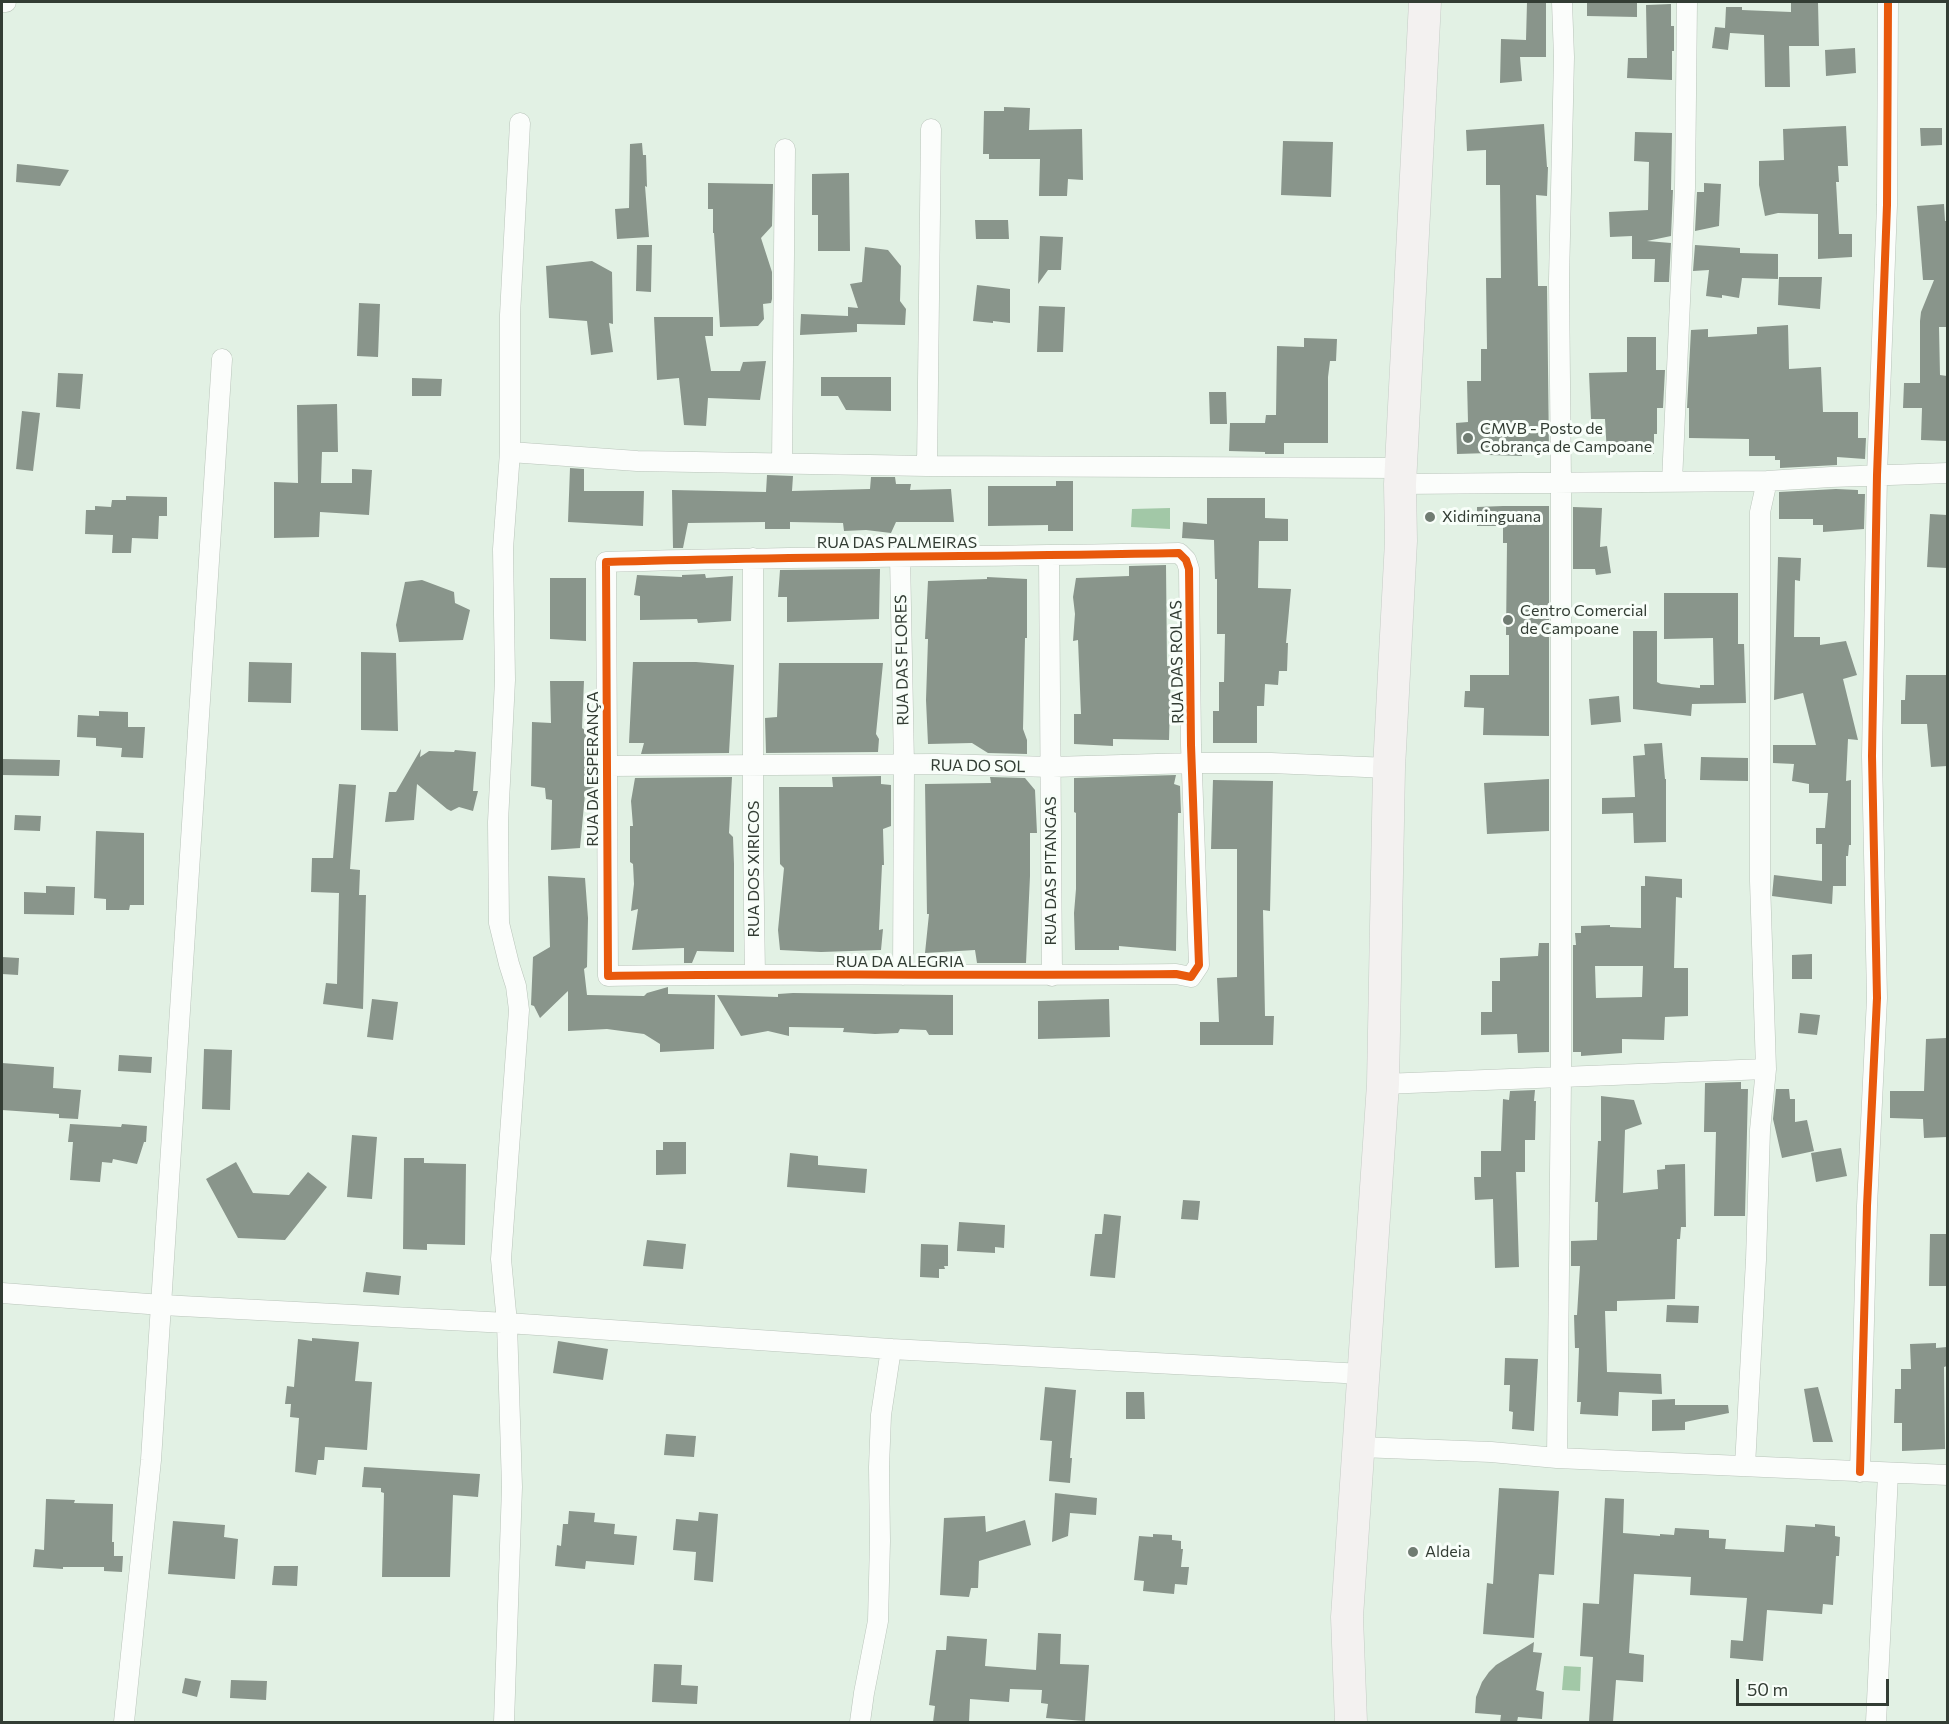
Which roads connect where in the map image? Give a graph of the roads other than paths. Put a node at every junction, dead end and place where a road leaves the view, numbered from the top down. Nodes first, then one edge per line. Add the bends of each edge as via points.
1 (2, 2) edge
2 (6, 2) edge
3 (1425, 2) edge
4 (1562, 2) edge
5 (1687, 2) edge
6 (1888, 2) edge
7 (520, 123) dead end
8 (931, 129) dead end
9 (784, 149) dead end
10 (222, 359) dead end
11 (510, 452) junction
12 (782, 462) junction
13 (927, 466) junction
14 (1947, 473) edge
15 (1877, 475) junction
16 (1401, 476) junction
17 (1767, 481) junction
18 (1672, 482) junction
19 (1562, 484) junction
20 (900, 556) junction
21 (1049, 556) junction
22 (753, 558) junction
23 (1186, 560) joint
24 (606, 562) joint
25 (1192, 763) junction
26 (754, 765) junction
27 (904, 765) junction
28 (607, 766) junction
29 (1052, 767) junction
30 (1389, 768) junction
31 (755, 974) junction
32 (903, 975) junction
33 (608, 976) joint
34 (1052, 976) junction
35 (1191, 977) joint
36 (1766, 1069) junction
37 (1560, 1078) junction
38 (1383, 1084) junction
39 (2, 1293) edge
40 (162, 1305) junction
41 (507, 1323) junction
42 (891, 1349) junction
43 (1363, 1374) junction
44 (1359, 1447) junction
45 (1557, 1458) junction
46 (1745, 1466) junction
47 (1860, 1472) junction
48 (1888, 1474) junction
49 (1947, 1475) edge
50 (124, 1722) edge
51 (504, 1722) edge
52 (861, 1722) edge
53 (1351, 1722) edge
54 (1876, 1722) edge

1 - 2 street
3 - 16 main road
4 - 19 street
5 - 18 street via 1685,188
6 - 15 street via 1887,205
7 - 11 street via 510,315
8 - 13 street
9 - 12 street
10 - 40 street
11 - 12 street via 637,461
11 - 41 street via 503,549 505,680 498,822 499,923 519,1010 501,1259
12 - 13 street
13 - 16 street via 1108,466
14 - 15 street
15 - 17 street
15 - 47 street via 1872,756 1877,998
16 - 19 street
16 - 30 main road
17 - 18 street
17 - 36 street via 1760,512 1760,881
18 - 19 street
19 - 37 street
20 - 21 street, RUA DAS PALMEIRAS
20 - 22 street, RUA DAS PALMEIRAS
20 - 27 street, RUA DAS FLORES
21 - 23 street, RUA DAS PALMEIRAS via 1179,553
21 - 29 street, RUA DAS PITANGAS
22 - 24 street, RUA DAS PALMEIRAS
22 - 26 street, RUA DOS XIRICOS
23 - 25 street, RUA DAS ROLAS via 1190,569
24 - 28 street, RUA DA ESPERANÇA
25 - 29 street, RUA DO SOL
25 - 30 street, RUA DO SOL
25 - 35 street, RUA DAS ROLAS via 1199,965
26 - 27 street, RUA DO SOL
26 - 28 street, RUA DO SOL
26 - 31 street, RUA DOS XIRICOS
27 - 29 street, RUA DO SOL
27 - 32 street, RUA DAS FLORES
28 - 33 street, RUA DA ESPERANÇA
29 - 34 street, RUA DAS PITANGAS
30 - 38 main road
31 - 32 street, RUA DA ALEGRIA
31 - 33 street, RUA DA ALEGRIA
32 - 34 street, RUA DA ALEGRIA
34 - 35 street, RUA DA ALEGRIA
36 - 37 street
36 - 46 street
37 - 38 street
37 - 45 street
38 - 43 main road
39 - 40 street
40 - 41 street
40 - 50 street via 151,1460
41 - 42 street
41 - 51 street via 512,1487
42 - 43 street
42 - 52 street via 881,1414 878,1621
43 - 44 main road
44 - 45 street
44 - 53 main road via 1347,1617
45 - 46 street
46 - 47 street
47 - 48 street
48 - 49 street
48 - 54 street

